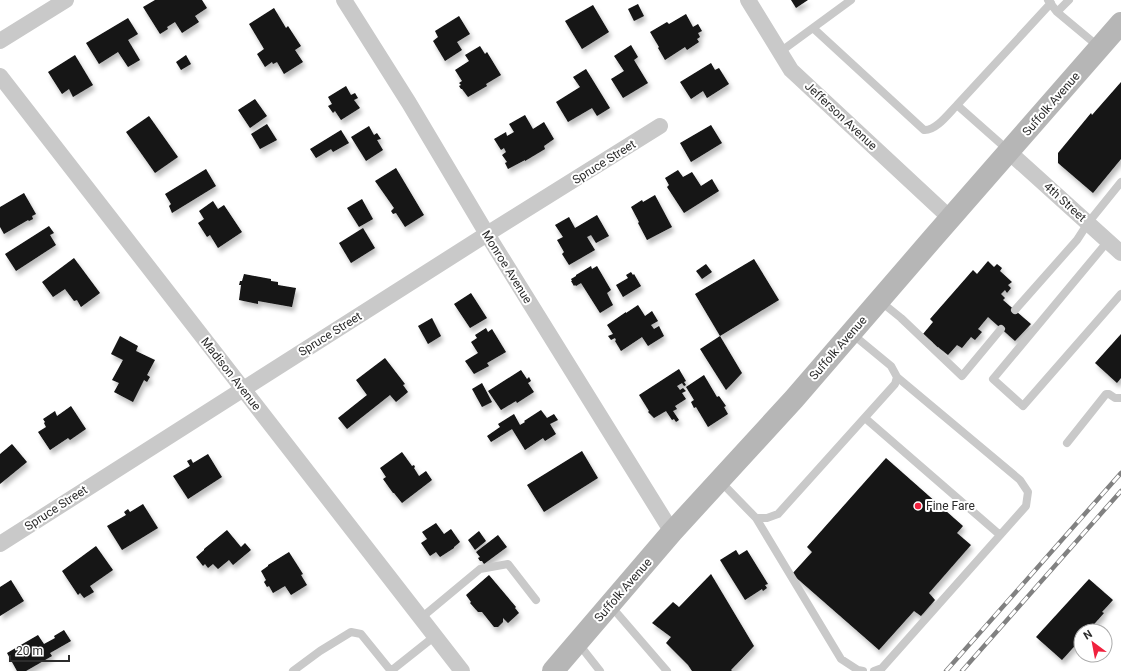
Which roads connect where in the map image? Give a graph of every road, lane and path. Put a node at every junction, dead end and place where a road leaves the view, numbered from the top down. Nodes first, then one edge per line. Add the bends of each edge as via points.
1 (66, 0) edge
2 (344, 0) edge
3 (748, 0) edge
4 (851, 0) edge
5 (1069, 0) edge
6 (1050, 2) edge
7 (1057, 12) junction
8 (1121, 23) edge
9 (813, 28) junction
10 (0, 41) edge
11 (1099, 48) junction
12 (780, 52) junction
13 (0, 76) edge
14 (957, 105) junction
15 (660, 126) dead end
16 (1009, 152) junction
17 (1121, 182) edge
18 (950, 218) junction
19 (1088, 223) junction
20 (487, 234) junction
21 (1117, 248) edge
22 (1121, 294) edge
23 (879, 301) junction
24 (1015, 310) dead end
25 (1001, 329) dead end
26 (851, 333) junction
27 (897, 377) junction
28 (242, 389) junction
29 (1121, 398) edge
30 (864, 418) junction
31 (1067, 443) dead end
32 (720, 481) junction
33 (756, 518) junction
34 (672, 532) junction
35 (1000, 535) junction
36 (0, 544) edge
37 (536, 600) dead end
38 (610, 605) junction
39 (421, 618) junction
40 (435, 636) junction
41 (578, 642) junction
42 (293, 671) edge
43 (391, 671) edge
44 (462, 671) edge
45 (553, 671) edge
46 (600, 671) edge
47 (667, 671) edge
48 (863, 671) edge
49 (874, 671) edge

1 - 10 street
2 - 20 street, Monroe Avenue
3 - 12 street, Jefferson Avenue
4 - 9 lane
5 - 7 lane
6 - 7 lane
6 - 14 lane
7 - 11 lane
8 - 11 main road, Suffolk Avenue
9 - 12 lane
9 - 14 lane via 924,130 934,128
11 - 16 main road, Suffolk Avenue
12 - 18 street, Jefferson Avenue via 791,70
13 - 28 street, Madison Avenue
14 - 16 lane
15 - 20 street, Spruce Street
16 - 18 main road, Suffolk Avenue
16 - 19 street, 4th Street
17 - 19 lane
18 - 23 main road, Suffolk Avenue
19 - 21 street, 4th Street
19 - 24 lane via 1077,240
20 - 28 street, Spruce Street
20 - 34 street, Monroe Avenue
21 - 22 lane via 992,379 1023,406
23 - 25 lane via 901,318 962,376
23 - 26 main road, Suffolk Avenue
26 - 27 lane via 891,366
26 - 32 main road, Suffolk Avenue
27 - 30 lane via 895,384
27 - 35 lane via 1020,480 1028,492 1026,506
28 - 36 street, Spruce Street
28 - 39 street, Madison Avenue
29 - 31 lane via 1106,394
30 - 33 lane via 778,514
30 - 35 lane
32 - 33 lane
32 - 34 main road, Suffolk Avenue
33 - 48 lane via 841,659
34 - 38 main road, Suffolk Avenue
35 - 49 lane via 882,668
37 - 39 lane via 508,564 480,568
38 - 41 main road, Suffolk Avenue
38 - 47 lane
39 - 40 street, Madison Avenue
40 - 43 lane
40 - 44 street, Madison Avenue
41 - 45 main road, Suffolk Avenue
41 - 46 lane
42 - 43 lane via 351,632 361,634

